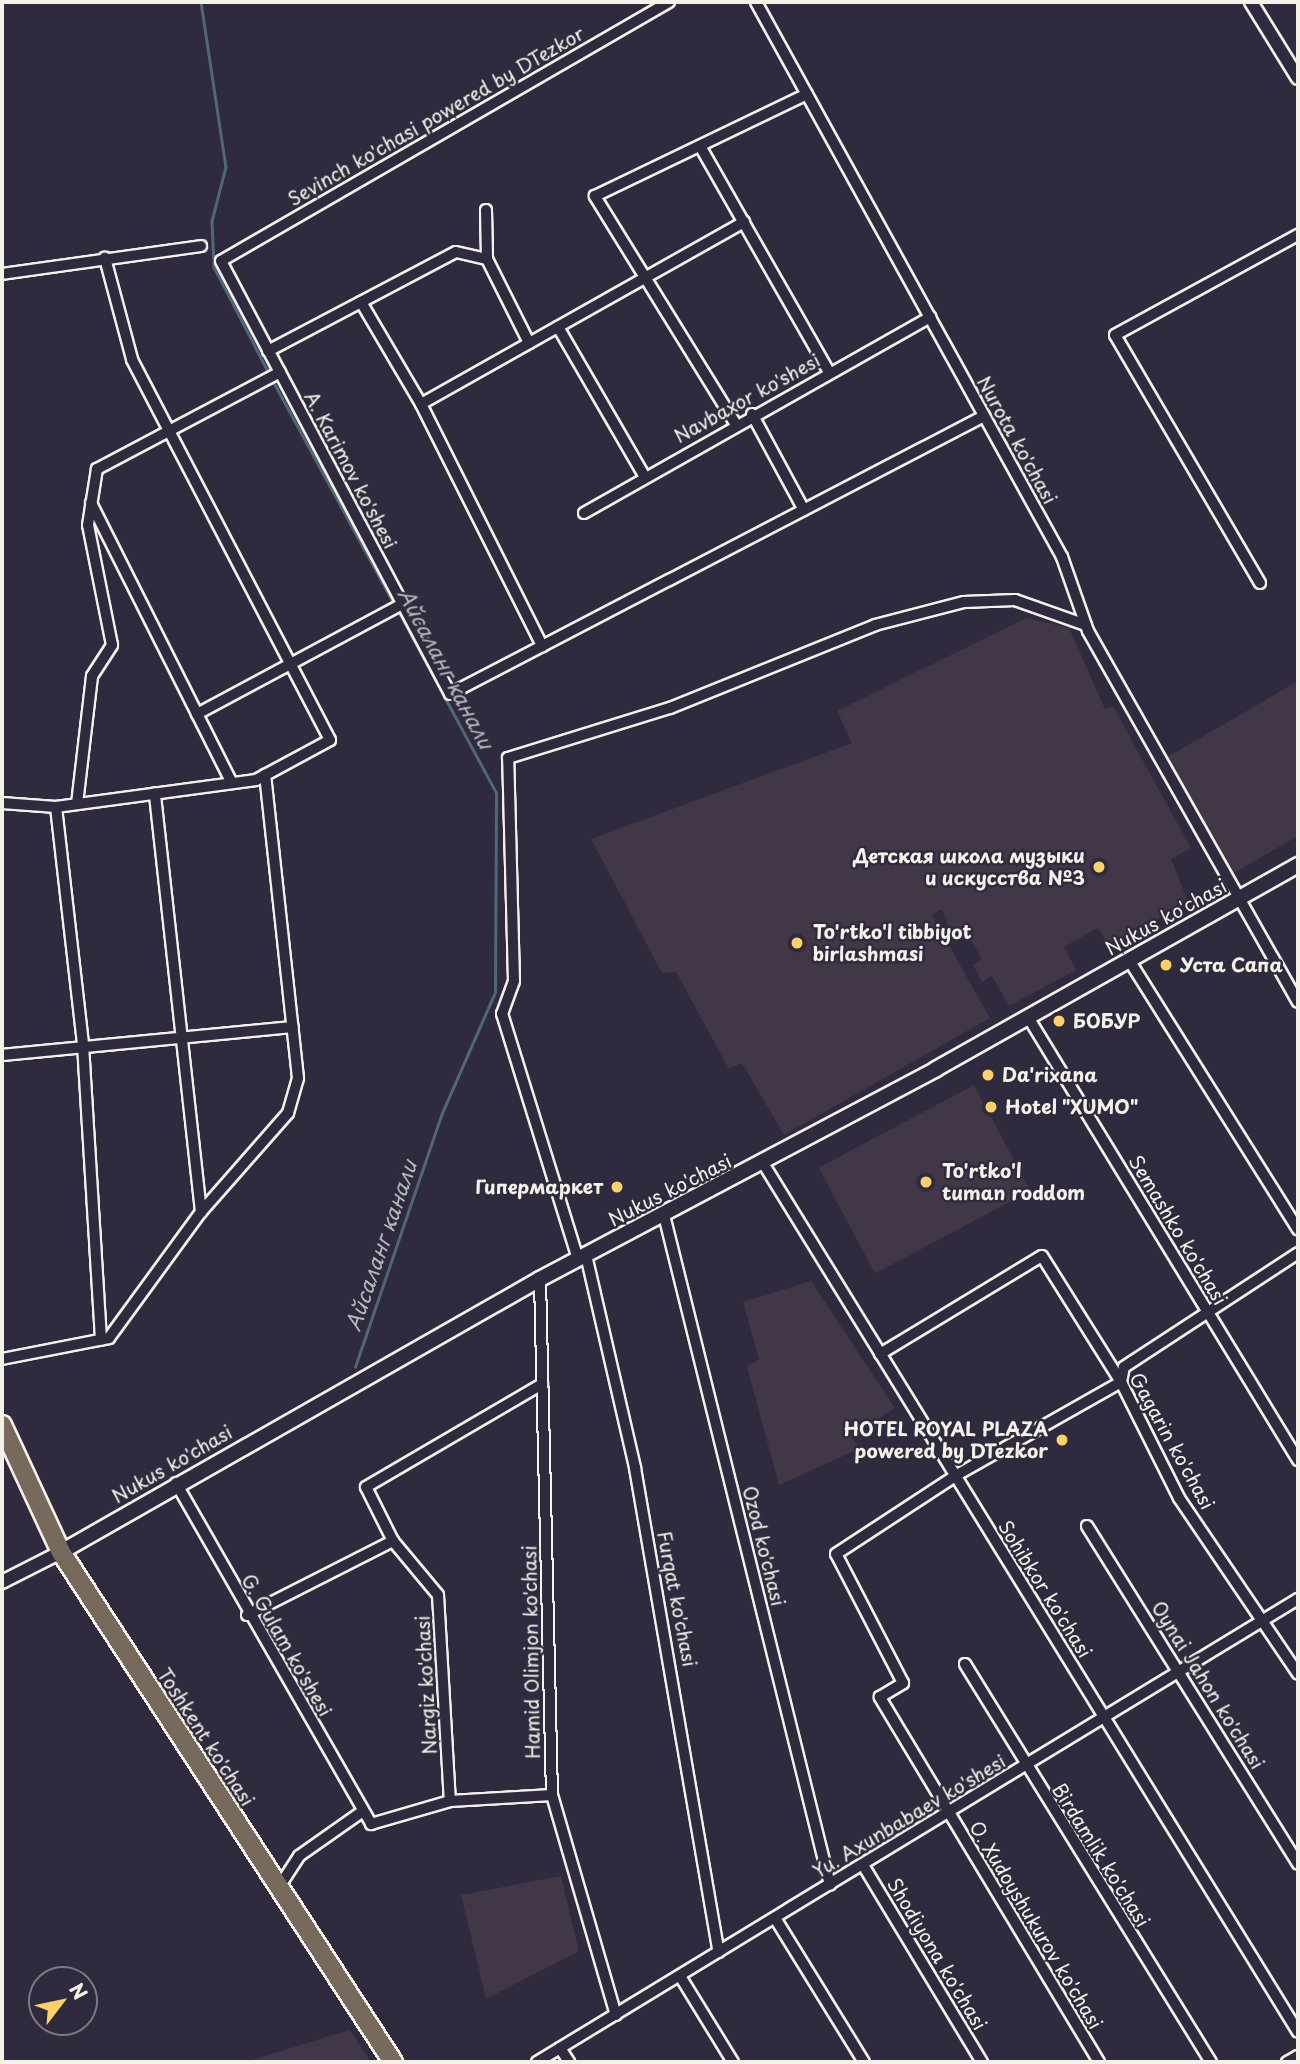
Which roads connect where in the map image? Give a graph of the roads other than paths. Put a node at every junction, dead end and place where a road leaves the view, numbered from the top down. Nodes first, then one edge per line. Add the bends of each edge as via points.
1 (669, 2) edge
2 (756, 2) edge
3 (1251, 2) edge
4 (1298, 78) edge
5 (807, 94) junction
6 (700, 146) junction
7 (486, 210) dead end
8 (744, 222) junction
9 (1298, 235) edge
10 (201, 246) dead end
11 (106, 258) junction
12 (487, 259) junction
13 (221, 261) joint
14 (2, 274) edge
15 (643, 279) junction
16 (361, 302) junction
17 (930, 317) junction
18 (558, 327) junction
19 (529, 343) junction
20 (268, 351) junction
21 (280, 372) junction
22 (830, 372) junction
23 (421, 404) junction
24 (752, 414) junction
25 (984, 416) junction
26 (735, 423) junction
27 (168, 431) junction
28 (645, 477) junction
29 (91, 503) junction
30 (804, 510) junction
31 (584, 513) dead end
32 (1260, 583) dead end
33 (402, 604) junction
34 (1086, 625) junction
35 (542, 646) junction
36 (288, 665) junction
37 (197, 714) junction
38 (265, 775) junction
39 (232, 783) junction
40 (155, 794) junction
41 (2, 803) edge
42 (77, 804) junction
43 (56, 807) junction
44 (1298, 864) edge
45 (1236, 900) junction
46 (1129, 960) junction
47 (1298, 1002) edge
48 (1028, 1017) junction
49 (293, 1027) junction
50 (185, 1034) junction
51 (83, 1045) junction
52 (2, 1055) edge
53 (763, 1163) junction
54 (201, 1212) junction
55 (664, 1215) junction
56 (1298, 1229) edge
57 (1298, 1253) edge
58 (582, 1257) junction
59 (540, 1279) junction
60 (1206, 1310) junction
61 (101, 1339) junction
62 (880, 1354) junction
63 (2, 1359) edge
64 (1121, 1382) junction
65 (542, 1384) junction
66 (2, 1425) edge
67 (1298, 1460) edge
68 (955, 1476) junction
69 (176, 1483) junction
70 (1087, 1526) dead end
71 (394, 1541) junction
72 (61, 1552) junction
73 (2, 1581) edge
74 (1298, 1599) edge
75 (247, 1615) junction
76 (1265, 1619) junction
77 (965, 1664) dead end
78 (1180, 1672) junction
79 (1298, 1674) edge
80 (1104, 1719) junction
81 (1025, 1766) junction
82 (552, 1795) junction
83 (450, 1801) junction
84 (363, 1811) junction
85 (947, 1814) junction
86 (1298, 1864) edge
87 (863, 1865) junction
88 (830, 1885) junction
89 (279, 1887) junction
90 (775, 1918) junction
91 (719, 1952) junction
92 (680, 1976) junction
93 (616, 2015) junction
94 (1298, 2032) edge
95 (560, 2049) junction
96 (1298, 2056) edge
97 (393, 2062) edge
98 (537, 2062) edge
99 (569, 2062) edge
100 (733, 2062) edge
101 (864, 2062) edge
102 (982, 2062) edge
103 (1099, 2062) edge
104 (1211, 2062) edge
105 (1287, 2062) edge

1 - 13 street, Sevinch ko'chasi powered by DTezkor
2 - 5 street, Nurota ko'chasi
3 - 4 street
5 - 6 street
5 - 17 street, Nurota ko'chasi
6 - 8 street
6 - 15 street via 595,196
7 - 12 street
8 - 15 street
8 - 22 street
9 - 32 street via 1115,335
10 - 11 street
11 - 14 street
11 - 27 street via 132,359
12 - 16 street via 456,251
12 - 19 street
13 - 20 street, A. Karimov ko'shesi
15 - 18 street
15 - 26 street
16 - 20 street
16 - 23 street
17 - 22 street, Navbaxor ko'shesi
17 - 25 street, Nurota ko'chasi
18 - 19 street
18 - 28 street
19 - 23 street
20 - 21 street, A. Karimov ko'shesi
21 - 27 street
21 - 33 street, A. Karimov ko'shesi
22 - 24 street, Navbaxor ko'shesi
23 - 35 street
24 - 26 street, Navbaxor ko'shesi
24 - 30 street
25 - 30 street
25 - 34 street, Nurota ko'chasi via 1062,557
26 - 28 street, Navbaxor ko'shesi
27 - 29 street via 97,469
27 - 36 street
28 - 31 street, Navbaxor ko'shesi
29 - 37 street
29 - 42 street via 88,525 112,645 92,676
30 - 35 street
33 - 35 street, A. Karimov ko'shesi via 450,695
33 - 36 street
34 - 45 street, Nurota ko'chasi
34 - 58 street, Furqat ko'chasi via 1015,600 964,602 875,625 670,708 508,758 514,981 502,1014
36 - 37 street
36 - 38 street via 330,740
37 - 39 street
38 - 39 street
38 - 49 street
39 - 40 street
40 - 42 street
40 - 50 street
41 - 43 street
42 - 43 street
43 - 51 street
44 - 45 main road, Nukus ko'chasi
45 - 46 main road, Nukus ko'chasi
45 - 47 street, Nurota ko'chasi
46 - 48 main road, Nukus ko'chasi
46 - 56 street
48 - 53 main road, Nukus ko'chasi
48 - 60 street, Semashko ko'chasi
49 - 50 street
49 - 54 street via 298,1078 288,1113
50 - 51 street
50 - 54 street
51 - 52 street
51 - 61 street
53 - 55 main road, Nukus ko'chasi
53 - 62 street, Sohibkor ko'chasi
54 - 61 street via 109,1338
55 - 58 main road, Nukus ko'chasi
55 - 88 street, Ozod ko'chasi
57 - 60 street
58 - 59 main road, Nukus ko'chasi
58 - 91 street, Furqat ko'chasi via 635,1468
59 - 65 street, Hamid Olimjon ko'chasi
59 - 69 main road, Nukus ko'chasi
60 - 64 street via 1124,1367
60 - 67 street, Semashko ko'chasi
61 - 63 street
62 - 64 street, Gagarin ko'chasi via 1042,1256
62 - 68 street, Sohibkor ko'chasi
64 - 68 street
64 - 76 street, Gagarin ko'chasi via 1179,1498
65 - 71 street, Nargiz ko'chasi via 366,1487
65 - 82 street, Hamid Olimjon ko'chasi
66 - 72 highway, Toshkent ko'chasi
68 - 80 street, Sohibkor ko'chasi
68 - 85 street, O. Xudoyshukurov ko'chasi via 836,1554 903,1683 880,1697
69 - 72 main road, Nukus ko'chasi
69 - 75 street, G. Gulam ko'shesi
70 - 78 street, Oynai Jahon ko'chasi
71 - 75 street
71 - 83 street, Nargiz ko'chasi via 438,1595
72 - 73 street
72 - 89 highway, Toshkent ko'chasi
74 - 76 street, Yu. Axunbabaev ko'shesi
75 - 84 street, G. Gulam ko'shesi
76 - 78 street, Yu. Axunbabaev ko'shesi
76 - 79 street, Gagarin ko'chasi
77 - 81 street, Birdamlik ko'chasi
78 - 80 street, Yu. Axunbabaev ko'shesi
78 - 86 street, Oynai Jahon ko'chasi
80 - 81 street, Yu. Axunbabaev ko'shesi
80 - 94 street, Sohibkor ko'chasi
81 - 85 street, Yu. Axunbabaev ko'shesi
81 - 104 street, Birdamlik ko'chasi
82 - 83 street
82 - 93 street, Hamid Olimjon ko'chasi
83 - 84 street, G. Gulam ko'shesi via 371,1824
84 - 89 street via 299,1856
85 - 87 street, Yu. Axunbabaev ko'shesi
85 - 103 street, O. Xudoyshukurov ko'chasi
87 - 88 street, Yu. Axunbabaev ko'shesi
87 - 102 street, Shodiyona ko'chasi
88 - 90 street, Yu. Axunbabaev ko'shesi
89 - 97 highway, Toshkent ko'chasi
90 - 91 street, Yu. Axunbabaev ko'shesi
90 - 101 street
91 - 92 street, Yu. Axunbabaev ko'shesi
92 - 93 street, Yu. Axunbabaev ko'shesi
92 - 100 street
93 - 95 street, Yu. Axunbabaev ko'shesi
95 - 98 street, Yu. Axunbabaev ko'shesi
95 - 99 street
96 - 105 street

